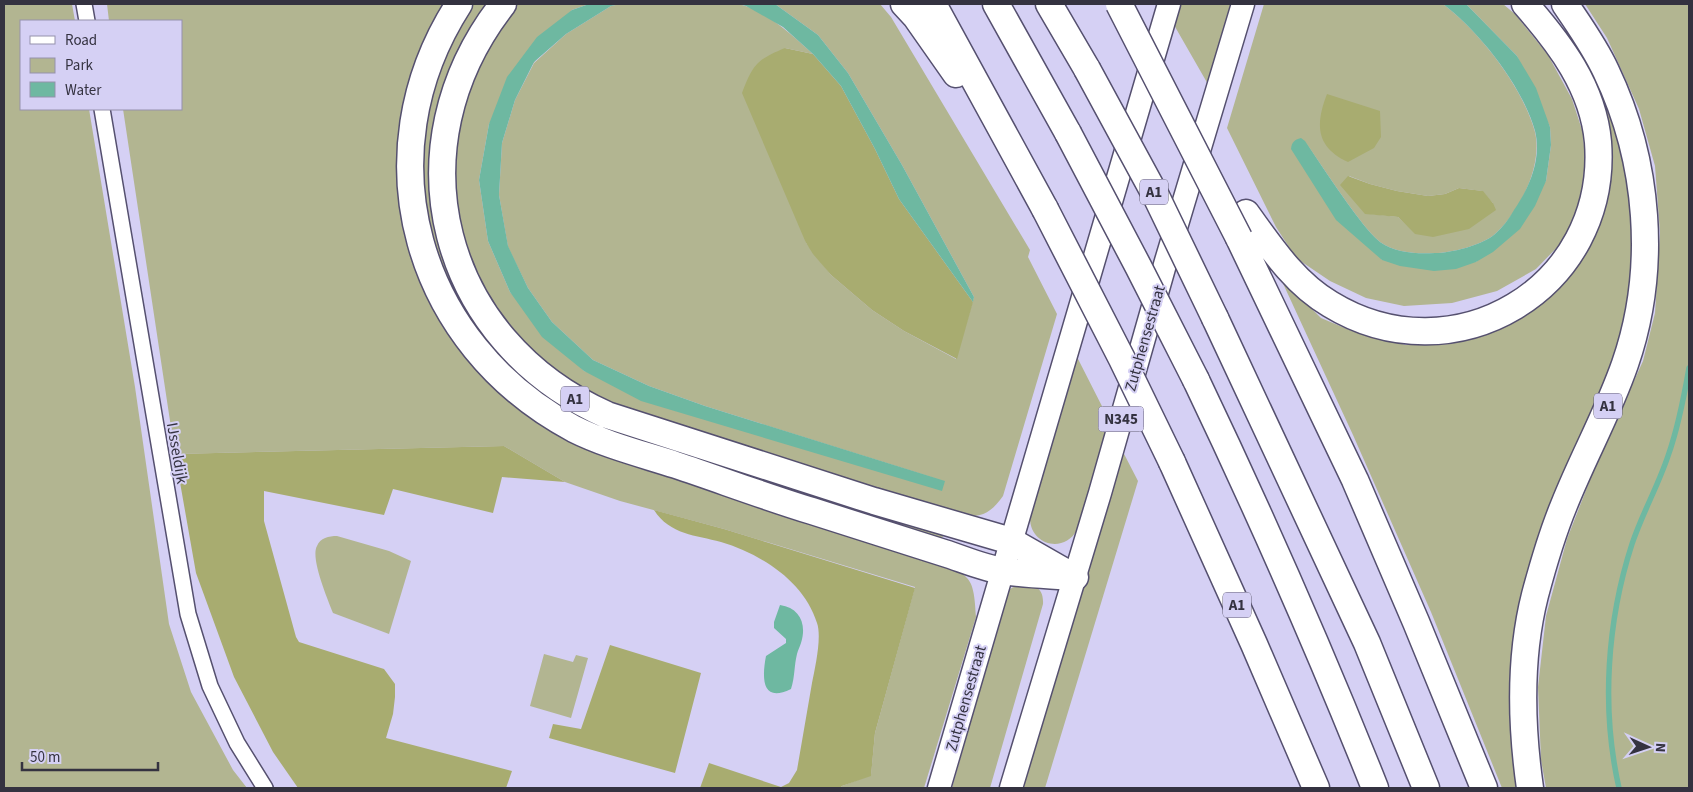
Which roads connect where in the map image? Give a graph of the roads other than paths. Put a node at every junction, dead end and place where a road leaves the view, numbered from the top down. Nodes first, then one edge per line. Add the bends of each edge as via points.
1 (84, 4) edge
2 (459, 4) edge
3 (503, 4) edge
4 (904, 4) edge
5 (933, 4) edge
6 (996, 4) edge
7 (1049, 4) edge
8 (1119, 4) edge
9 (1169, 4) edge
10 (1243, 4) edge
11 (1525, 4) edge
12 (1565, 4) edge
13 (87, 20) edge
14 (102, 110) edge
15 (1180, 123) junction
16 (1015, 152) junction
17 (1011, 541) junction
18 (1002, 571) junction
19 (1075, 577) junction
20 (265, 788) edge
21 (938, 788) edge
22 (1011, 788) edge
23 (1316, 788) edge
24 (1374, 788) edge
25 (1426, 788) edge
26 (1484, 788) edge
27 (1530, 788) edge

1 - 13 street
2 - 18 highway, A1 via 435,45 419,94 410,155 414,212 420,240 445,305 458,327 506,382 532,403 592,437 787,504
3 - 17 highway, A1 via 480,37 458,83 443,147 443,200 462,272 488,320 535,372 590,407 622,420
4 - 16 highway, A1
5 - 16 highway, A1
6 - 24 highway, bridge via 1068,133 1196,380 1291,586
7 - 25 highway, A1, bridge via 1157,198 1215,318 1367,643
8 - 15 highway, bridge
9 - 17 main road, Zutphensestraat
10 - 19 main road, Zutphensestraat / N345
11 - 15 highway, bridge via 1559,45 1584,88 1598,141 1596,191 1580,239 1558,271 1528,298 1479,324 1444,331 1388,328 1350,316 1329,304 1300,281 1274,252
12 - 27 highway, A1 via 1606,70 1625,118 1642,189 1645,248 1640,299 1625,363 1564,505 1534,597 1523,698
14 - 20 street, IJsseldijk via 188,614 210,686 237,743
15 - 26 highway, bridge via 1355,480
16 - 23 highway, A1, bridge via 1172,462
17 - 18 main road, Zutphensestraat
17 - 19 highway
18 - 19 highway
18 - 21 main road, Zutphensestraat
19 - 22 main road, Zutphensestraat / N345

